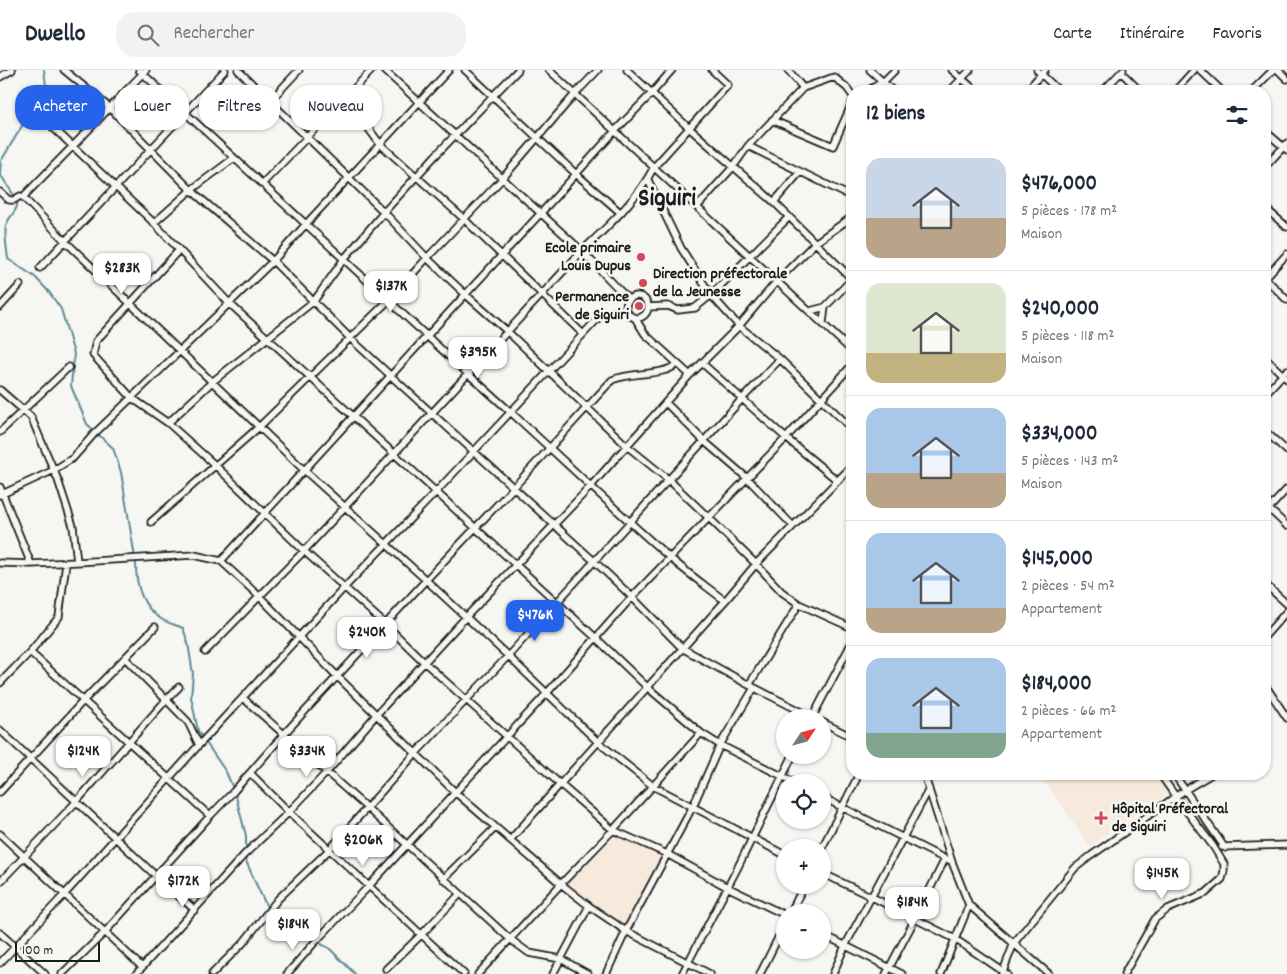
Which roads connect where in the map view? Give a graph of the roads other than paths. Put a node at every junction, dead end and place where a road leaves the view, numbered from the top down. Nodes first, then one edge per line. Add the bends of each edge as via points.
1 (12, 70) edge
2 (64, 70) edge
3 (225, 70) edge
4 (238, 70) edge
5 (299, 70) edge
6 (372, 70) edge
7 (384, 70) edge
8 (449, 70) edge
9 (464, 70) edge
10 (518, 70) edge
11 (549, 70) edge
12 (598, 70) edge
13 (627, 70) edge
14 (672, 70) edge
15 (712, 70) edge
16 (788, 70) edge
17 (870, 70) edge
18 (895, 70) edge
19 (952, 70) edge
20 (970, 70) edge
21 (1194, 70) edge
22 (1200, 70) edge
23 (1273, 70) edge
24 (1278, 70) edge
25 (143, 71) edge
26 (1041, 71) edge
27 (1122, 71) edge
28 (0, 77) edge
29 (962, 79) junction
30 (1287, 79) edge
31 (883, 82) junction
32 (157, 85) edge
33 (253, 85) edge
34 (358, 85) edge
35 (878, 85) edge
36 (886, 85) edge
37 (956, 85) edge
38 (969, 85) edge
39 (1030, 85) edge
40 (1054, 85) edge
41 (1109, 85) edge
42 (1135, 85) edge
43 (1180, 85) edge
44 (1216, 85) edge
45 (1258, 85) edge
46 (846, 87) edge
47 (802, 88) junction
48 (280, 90) edge
49 (652, 93) junction
50 (575, 94) junction
51 (492, 96) junction
52 (419, 102) junction
53 (110, 108) junction
54 (189, 108) edge
55 (280, 110) edge
56 (189, 116) edge
57 (846, 117) edge
58 (772, 120) junction
59 (688, 128) junction
60 (56, 130) edge
61 (168, 130) edge
62 (315, 130) edge
63 (370, 130) edge
64 (615, 131) junction
65 (455, 135) junction
66 (1271, 136) edge
67 (308, 137) junction
68 (538, 138) junction
69 (380, 144) junction
70 (73, 146) junction
71 (748, 146) junction
72 (1286, 147) edge
73 (151, 148) junction
74 (234, 158) junction
75 (1271, 161) edge
76 (654, 167) junction
77 (733, 167) junction
78 (800, 172) junction
79 (576, 174) junction
80 (416, 176) junction
81 (349, 177) junction
82 (502, 180) junction
83 (648, 180) junction
84 (262, 184) junction
85 (115, 187) junction
86 (191, 190) junction
87 (0, 192) edge
88 (846, 194) edge
89 (21, 196) junction
90 (774, 202) junction
91 (698, 208) junction
92 (384, 212) junction
93 (621, 213) junction
94 (1271, 213) edge
95 (540, 214) junction
96 (790, 217) junction
97 (464, 219) junction
98 (846, 221) edge
99 (154, 223) junction
100 (306, 224) junction
101 (1287, 227) edge
102 (65, 241) junction
103 (816, 243) junction
104 (178, 250) junction
105 (582, 251) junction
106 (1287, 254) edge
107 (502, 255) junction
108 (750, 256) junction
109 (427, 258) junction
110 (344, 259) junction
111 (272, 261) junction
112 (40, 268) dead end
113 (1271, 271) edge
114 (846, 273) edge
115 (777, 281) junction
116 (1271, 284) edge
117 (20, 285) dead end
118 (846, 285) edge
119 (465, 294) junction
120 (542, 294) junction
121 (710, 296) junction
122 (314, 300) junction
123 (389, 300) junction
124 (629, 300) junction
125 (1287, 300) edge
126 (130, 302) junction
127 (229, 303) junction
128 (0, 305) edge
129 (648, 307) junction
130 (825, 307) junction
131 (626, 311) junction
132 (810, 311) junction
133 (635, 318) junction
134 (823, 323) junction
135 (739, 326) junction
136 (507, 332) junction
137 (582, 334) junction
138 (427, 336) junction
139 (268, 338) junction
140 (350, 338) junction
141 (846, 345) edge
142 (180, 351) junction
143 (780, 360) junction
144 (702, 363) junction
145 (1271, 363) edge
146 (677, 364) junction
147 (69, 367) dead end
148 (548, 371) junction
149 (846, 372) edge
150 (468, 374) junction
151 (690, 375) junction
152 (1285, 375) edge
153 (391, 376) junction
154 (310, 378) junction
155 (212, 382) junction
156 (1271, 388) edge
157 (0, 390) edge
158 (132, 398) junction
159 (742, 399) junction
160 (821, 400) junction
161 (666, 404) junction
162 (587, 407) junction
163 (23, 410) junction
164 (510, 411) junction
165 (432, 414) junction
166 (354, 417) junction
167 (168, 423) junction
168 (846, 423) edge
169 (259, 427) junction
170 (0, 432) edge
171 (1271, 436) edge
172 (786, 438) junction
173 (704, 441) junction
174 (627, 446) junction
175 (549, 448) junction
176 (1287, 450) edge
177 (474, 451) junction
178 (394, 454) junction
179 (215, 465) junction
180 (54, 470) junction
181 (304, 470) junction
182 (846, 472) edge
183 (746, 478) junction
184 (669, 480) junction
185 (838, 481) junction
186 (0, 487) edge
187 (514, 487) junction
188 (590, 487) junction
189 (1287, 489) edge
190 (436, 492) junction
191 (1, 494) edge
192 (1271, 504) edge
193 (346, 507) junction
194 (264, 513) junction
195 (1271, 513) edge
196 (708, 517) junction
197 (151, 522) dead end
198 (630, 522) junction
199 (554, 525) junction
200 (793, 526) junction
201 (1287, 526) edge
202 (474, 527) junction
203 (385, 544) junction
204 (304, 552) junction
205 (670, 557) junction
206 (221, 561) junction
207 (594, 561) junction
208 (77, 562) junction
209 (0, 563) edge
210 (66, 563) junction
211 (31, 564) junction
212 (756, 564) junction
213 (515, 565) junction
214 (426, 580) junction
215 (344, 588) junction
216 (1271, 589) edge
217 (260, 597) junction
218 (632, 597) junction
219 (725, 601) junction
220 (557, 602) junction
221 (799, 604) junction
222 (1287, 604) edge
223 (1287, 612) edge
224 (466, 617) junction
225 (385, 624) junction
226 (846, 625) edge
227 (155, 627) dead end
228 (1271, 629) edge
229 (298, 638) junction
230 (596, 638) junction
231 (682, 648) junction
232 (30, 652) junction
233 (205, 652) dead end
234 (846, 654) edge
235 (508, 656) junction
236 (125, 658) junction
237 (424, 662) junction
238 (337, 676) junction
239 (0, 683) edge
240 (179, 687) dead end
241 (647, 687) junction
242 (751, 687) junction
243 (547, 693) junction
244 (1271, 694) edge
245 (243, 698) junction
246 (466, 699) junction
247 (84, 700) junction
248 (166, 700) junction
249 (796, 709) edge
250 (817, 709) edge
251 (376, 715) junction
252 (1287, 718) edge
253 (831, 726) edge
254 (0, 730) edge
255 (700, 733) junction
256 (284, 734) junction
257 (846, 734) edge
258 (506, 737) junction
259 (129, 742) junction
260 (203, 742) junction
261 (598, 742) junction
262 (720, 746) junction
263 (415, 754) junction
264 (31, 759) junction
265 (327, 772) junction
266 (250, 773) junction
267 (778, 774) edge
268 (170, 778) junction
269 (857, 780) edge
270 (926, 780) edge
271 (1164, 780) edge
272 (1178, 780) edge
273 (1202, 780) edge
274 (560, 784) junction
275 (654, 786) junction
276 (776, 788) edge
277 (929, 789) junction
278 (1185, 790) junction
279 (0, 792) edge
280 (455, 792) junction
281 (1176, 797) junction
282 (76, 801) junction
283 (831, 801) edge
284 (693, 806) junction
285 (843, 807) junction
286 (367, 808) junction
287 (289, 812) junction
288 (210, 816) junction
289 (495, 828) junction
290 (614, 830) junction
291 (0, 834) edge
292 (903, 837) junction
293 (116, 838) junction
294 (752, 838) junction
295 (827, 839) edge
296 (510, 840) junction
297 (406, 845) junction
298 (1287, 845) edge
299 (1213, 846) junction
300 (1225, 848) junction
301 (330, 849) junction
302 (776, 850) edge
303 (667, 854) junction
304 (24, 856) junction
305 (945, 859) junction
306 (952, 862) junction
307 (156, 876) junction
308 (831, 877) edge
309 (443, 879) junction
310 (0, 882) edge
311 (561, 884) junction
312 (369, 886) junction
313 (727, 887) junction
314 (460, 894) junction
315 (64, 895) junction
316 (872, 897) junction
317 (969, 905) junction
318 (589, 906) junction
319 (195, 910) junction
320 (776, 911) edge
321 (915, 919) junction
322 (626, 931) junction
323 (105, 932) junction
324 (0, 933) edge
325 (421, 935) junction
326 (510, 939) junction
327 (831, 939) edge
328 (954, 939) junction
329 (776, 942) edge
330 (1014, 943) junction
331 (15, 946) junction
332 (845, 946) junction
333 (560, 959) junction
334 (687, 962) junction
335 (0, 963) edge
336 (1129, 966) junction
337 (142, 967) junction
338 (386, 969) dead end
339 (888, 971) edge
340 (1004, 973) edge
341 (45, 974) edge
342 (62, 974) edge
343 (136, 974) edge
344 (212, 974) edge
345 (287, 974) edge
346 (464, 974) edge
347 (478, 974) edge
348 (553, 974) edge
349 (588, 974) edge
350 (606, 974) edge
351 (682, 974) edge
352 (710, 974) edge
353 (760, 974) edge
354 (833, 974) edge
355 (902, 974) edge
356 (940, 974) edge
357 (1049, 974) edge
358 (1124, 974) edge
359 (1131, 974) edge

1 - 28 street
2 - 53 street
3 - 54 street
4 - 33 street
5 - 48 street
6 - 34 street
7 - 52 street
8 - 52 street
9 - 51 street
10 - 51 street
11 - 50 street
12 - 50 street
13 - 49 street
14 - 49 street
15 - 59 street via 728,85
16 - 47 street
17 - 31 street
18 - 31 street
19 - 29 street
20 - 29 street
21 - 43 street
22 - 44 street
23 - 45 street
24 - 30 street
25 - 32 street
25 - 53 street
26 - 39 street
26 - 40 street
27 - 41 street
27 - 42 street
29 - 37 street
29 - 38 street
31 - 35 street
31 - 36 street
46 - 47 street via 834,77
47 - 58 street
49 - 59 street
49 - 64 street
50 - 64 street
50 - 68 street
51 - 65 street
51 - 68 street
52 - 65 street
52 - 69 street
53 - 70 street
53 - 73 street
55 - 67 street
56 - 74 street
57 - 58 street via 833,146
58 - 71 street
59 - 76 street
59 - 77 street
60 - 70 street
61 - 73 street
62 - 67 street
63 - 69 street
64 - 76 street
64 - 79 street
65 - 80 street
65 - 82 street
66 - 72 street
67 - 81 street
67 - 84 street
68 - 79 street
68 - 82 street
69 - 80 street
69 - 81 street
70 - 85 street
70 - 89 street
71 - 77 street
71 - 78 street
72 - 75 street
73 - 85 street
73 - 86 street
74 - 84 street
74 - 86 street
76 - 83 street
76 - 91 street
77 - 90 street
77 - 91 street
78 - 88 street
78 - 90 street
79 - 93 street
79 - 95 street
80 - 92 street
80 - 97 street
81 - 92 street
81 - 100 street
82 - 95 street
82 - 97 street
83 - 93 street
83 - 121 street via 681,248
84 - 100 street
85 - 99 street
85 - 102 street
86 - 99 street
86 - 111 street
87 - 89 street via 9,200
89 - 102 street
90 - 96 street
91 - 108 street
92 - 109 street
92 - 110 street
93 - 105 street
94 - 101 street
95 - 105 street
95 - 107 street
96 - 103 street
96 - 108 street
97 - 107 street
97 - 109 street
98 - 103 street
99 - 104 street
100 - 110 street
100 - 111 street
102 - 112 street
102 - 126 street
103 - 114 street
103 - 115 street
104 - 126 street
104 - 127 street
105 - 120 street
105 - 124 street
106 - 113 street
107 - 119 street
107 - 120 street
108 - 115 street
108 - 121 street
109 - 119 street
109 - 123 street
110 - 122 street
110 - 123 street
111 - 122 street
111 - 127 street
115 - 132 street
115 - 135 street
116 - 125 street
117 - 128 street
118 - 130 street
119 - 136 street
119 - 138 street
120 - 136 street
120 - 137 street
121 - 129 street via 695,308
121 - 135 street
122 - 139 street
122 - 140 street
123 - 138 street
123 - 140 street
124 - 129 street via 639,296 646,300
124 - 131 street
126 - 142 street
126 - 158 street via 96,341 93,355
127 - 139 street
127 - 142 street
129 - 133 street via 645,314
130 - 132 street
130 - 134 street
131 - 133 street
131 - 137 street via 603,313
132 - 134 street
133 - 146 street via 645,334
134 - 141 street
135 - 143 street
135 - 144 street
136 - 148 street
136 - 150 street
137 - 148 street
138 - 150 street
138 - 153 street
139 - 154 street
139 - 155 street
140 - 153 street
140 - 154 street
142 - 155 street
142 - 158 street
143 - 159 street
143 - 160 street
144 - 151 street
144 - 159 street
145 - 152 street
146 - 151 street
146 - 162 street via 665,371 612,380
147 - 163 street
148 - 162 street
148 - 164 street
149 - 160 street
150 - 164 street
150 - 165 street
151 - 161 street
152 - 156 street
153 - 165 street
153 - 166 street
154 - 166 street
154 - 169 street
155 - 167 street
155 - 169 street
157 - 163 street
158 - 167 street
158 - 180 street via 73,458
159 - 172 street
159 - 173 street
160 - 168 street
160 - 172 street
161 - 173 street
161 - 174 street
162 - 174 street
162 - 175 street
163 - 170 street
163 - 180 street via 31,417
164 - 175 street
164 - 177 street
165 - 177 street
165 - 178 street
166 - 178 street
166 - 181 street
167 - 179 street
169 - 179 street
169 - 181 street
171 - 176 street
172 - 183 street
172 - 185 street
173 - 183 street
173 - 184 street
174 - 184 street
174 - 188 street
175 - 187 street
175 - 188 street
177 - 187 street
177 - 190 street
178 - 190 street
178 - 193 street
179 - 194 street
179 - 197 street
180 - 191 street
180 - 208 street via 73,526
181 - 193 street
181 - 194 street
182 - 185 street
183 - 196 street
183 - 200 street
184 - 196 street
184 - 198 street
185 - 200 street
186 - 191 street
187 - 199 street
187 - 202 street
188 - 198 street
188 - 199 street
189 - 192 street
190 - 202 street
190 - 203 street
191 - 211 street
193 - 203 street
193 - 204 street
194 - 204 street
194 - 206 street
195 - 201 street
196 - 205 street
196 - 212 street
198 - 205 street
198 - 207 street
199 - 207 street
199 - 213 street
200 - 212 street
202 - 213 street
202 - 214 street
203 - 214 street
203 - 215 street
204 - 215 street
204 - 217 street
205 - 218 street
205 - 219 street
206 - 208 street via 194,555
206 - 217 street
207 - 218 street
207 - 220 street
208 - 210 street
209 - 211 street
210 - 211 street
210 - 232 street via 59,617
212 - 219 street
212 - 221 street via 782,592
213 - 220 street
213 - 224 street
214 - 224 street
214 - 225 street
215 - 225 street
215 - 229 street
216 - 222 street
217 - 229 street
217 - 233 street
218 - 230 street
218 - 231 street
219 - 231 street
220 - 230 street
220 - 235 street
221 - 226 street
221 - 242 street
223 - 228 street
224 - 235 street
224 - 237 street
225 - 237 street
225 - 238 street
227 - 236 street
229 - 238 street
229 - 245 street
230 - 241 street
230 - 243 street
231 - 241 street
231 - 242 street
232 - 239 street
232 - 247 street
234 - 250 street
235 - 243 street
235 - 246 street
236 - 247 street
236 - 248 street
237 - 246 street
237 - 251 street
238 - 251 street
238 - 256 street
240 - 248 street
241 - 255 street
241 - 261 street
242 - 249 street
242 - 262 street
243 - 258 street
243 - 261 street
244 - 252 street
245 - 256 street
245 - 260 street
246 - 258 street
246 - 263 street
247 - 259 street
247 - 264 street
248 - 259 street
248 - 260 street
251 - 263 street
251 - 265 street
253 - 257 street
254 - 264 street
255 - 262 street
255 - 275 street
256 - 265 street
256 - 266 street
258 - 274 street
258 - 280 street
259 - 268 street
259 - 282 street
260 - 268 street
261 - 274 street
261 - 275 street
262 - 267 street
262 - 284 street
263 - 280 street
263 - 286 street
264 - 279 street
264 - 282 street
265 - 286 street
265 - 287 street
266 - 287 street
266 - 288 street
268 - 288 street
268 - 293 street
269 - 285 street
270 - 277 street
271 - 281 street
272 - 278 street
273 - 278 street
274 - 290 street
274 - 296 street
275 - 284 street
275 - 290 street
276 - 294 street
277 - 292 street
277 - 306 street
278 - 281 street
278 - 300 street
280 - 289 street
280 - 297 street
281 - 299 street
281 - 330 street via 1075,868
282 - 293 street
282 - 304 street
283 - 285 street
284 - 294 street
284 - 303 street
285 - 292 street
285 - 295 street
286 - 297 street
286 - 301 street
287 - 301 street
287 - 319 street
288 - 307 street
289 - 296 street
289 - 309 street
290 - 303 street
290 - 311 street
291 - 304 street
292 - 305 street
292 - 316 street
293 - 307 street
293 - 315 street
294 - 302 street
294 - 313 street
296 - 311 street
297 - 309 street
297 - 312 street
298 - 300 street
299 - 300 street
299 - 336 street via 1224,864 1222,879 1206,893 1168,909 1155,919
301 - 312 street
301 - 344 street via 278,899 243,943
303 - 313 street
303 - 322 street
304 - 310 street
304 - 315 street
305 - 306 street
305 - 321 street
306 - 317 street
307 - 319 street
307 - 323 street
308 - 316 street
309 - 314 street
311 - 318 street
311 - 326 street
312 - 325 street
312 - 345 street
313 - 320 street
313 - 334 street
314 - 325 street
314 - 326 street
315 - 323 street
315 - 331 street
316 - 321 street
316 - 332 street
317 - 328 street
317 - 330 street
318 - 322 street
318 - 333 street
319 - 337 street
321 - 328 street
321 - 339 street
322 - 334 street
322 - 350 street
323 - 337 street
323 - 342 street
324 - 331 street
325 - 338 street
325 - 346 street
326 - 333 street via 529,953
326 - 347 street
327 - 332 street
328 - 340 street
328 - 356 street
329 - 353 street
330 - 340 street
330 - 357 street
331 - 335 street
331 - 341 street
332 - 339 street
332 - 354 street
333 - 348 street
333 - 349 street
334 - 351 street
334 - 352 street
336 - 358 street
336 - 359 street
337 - 343 street
339 - 355 street

